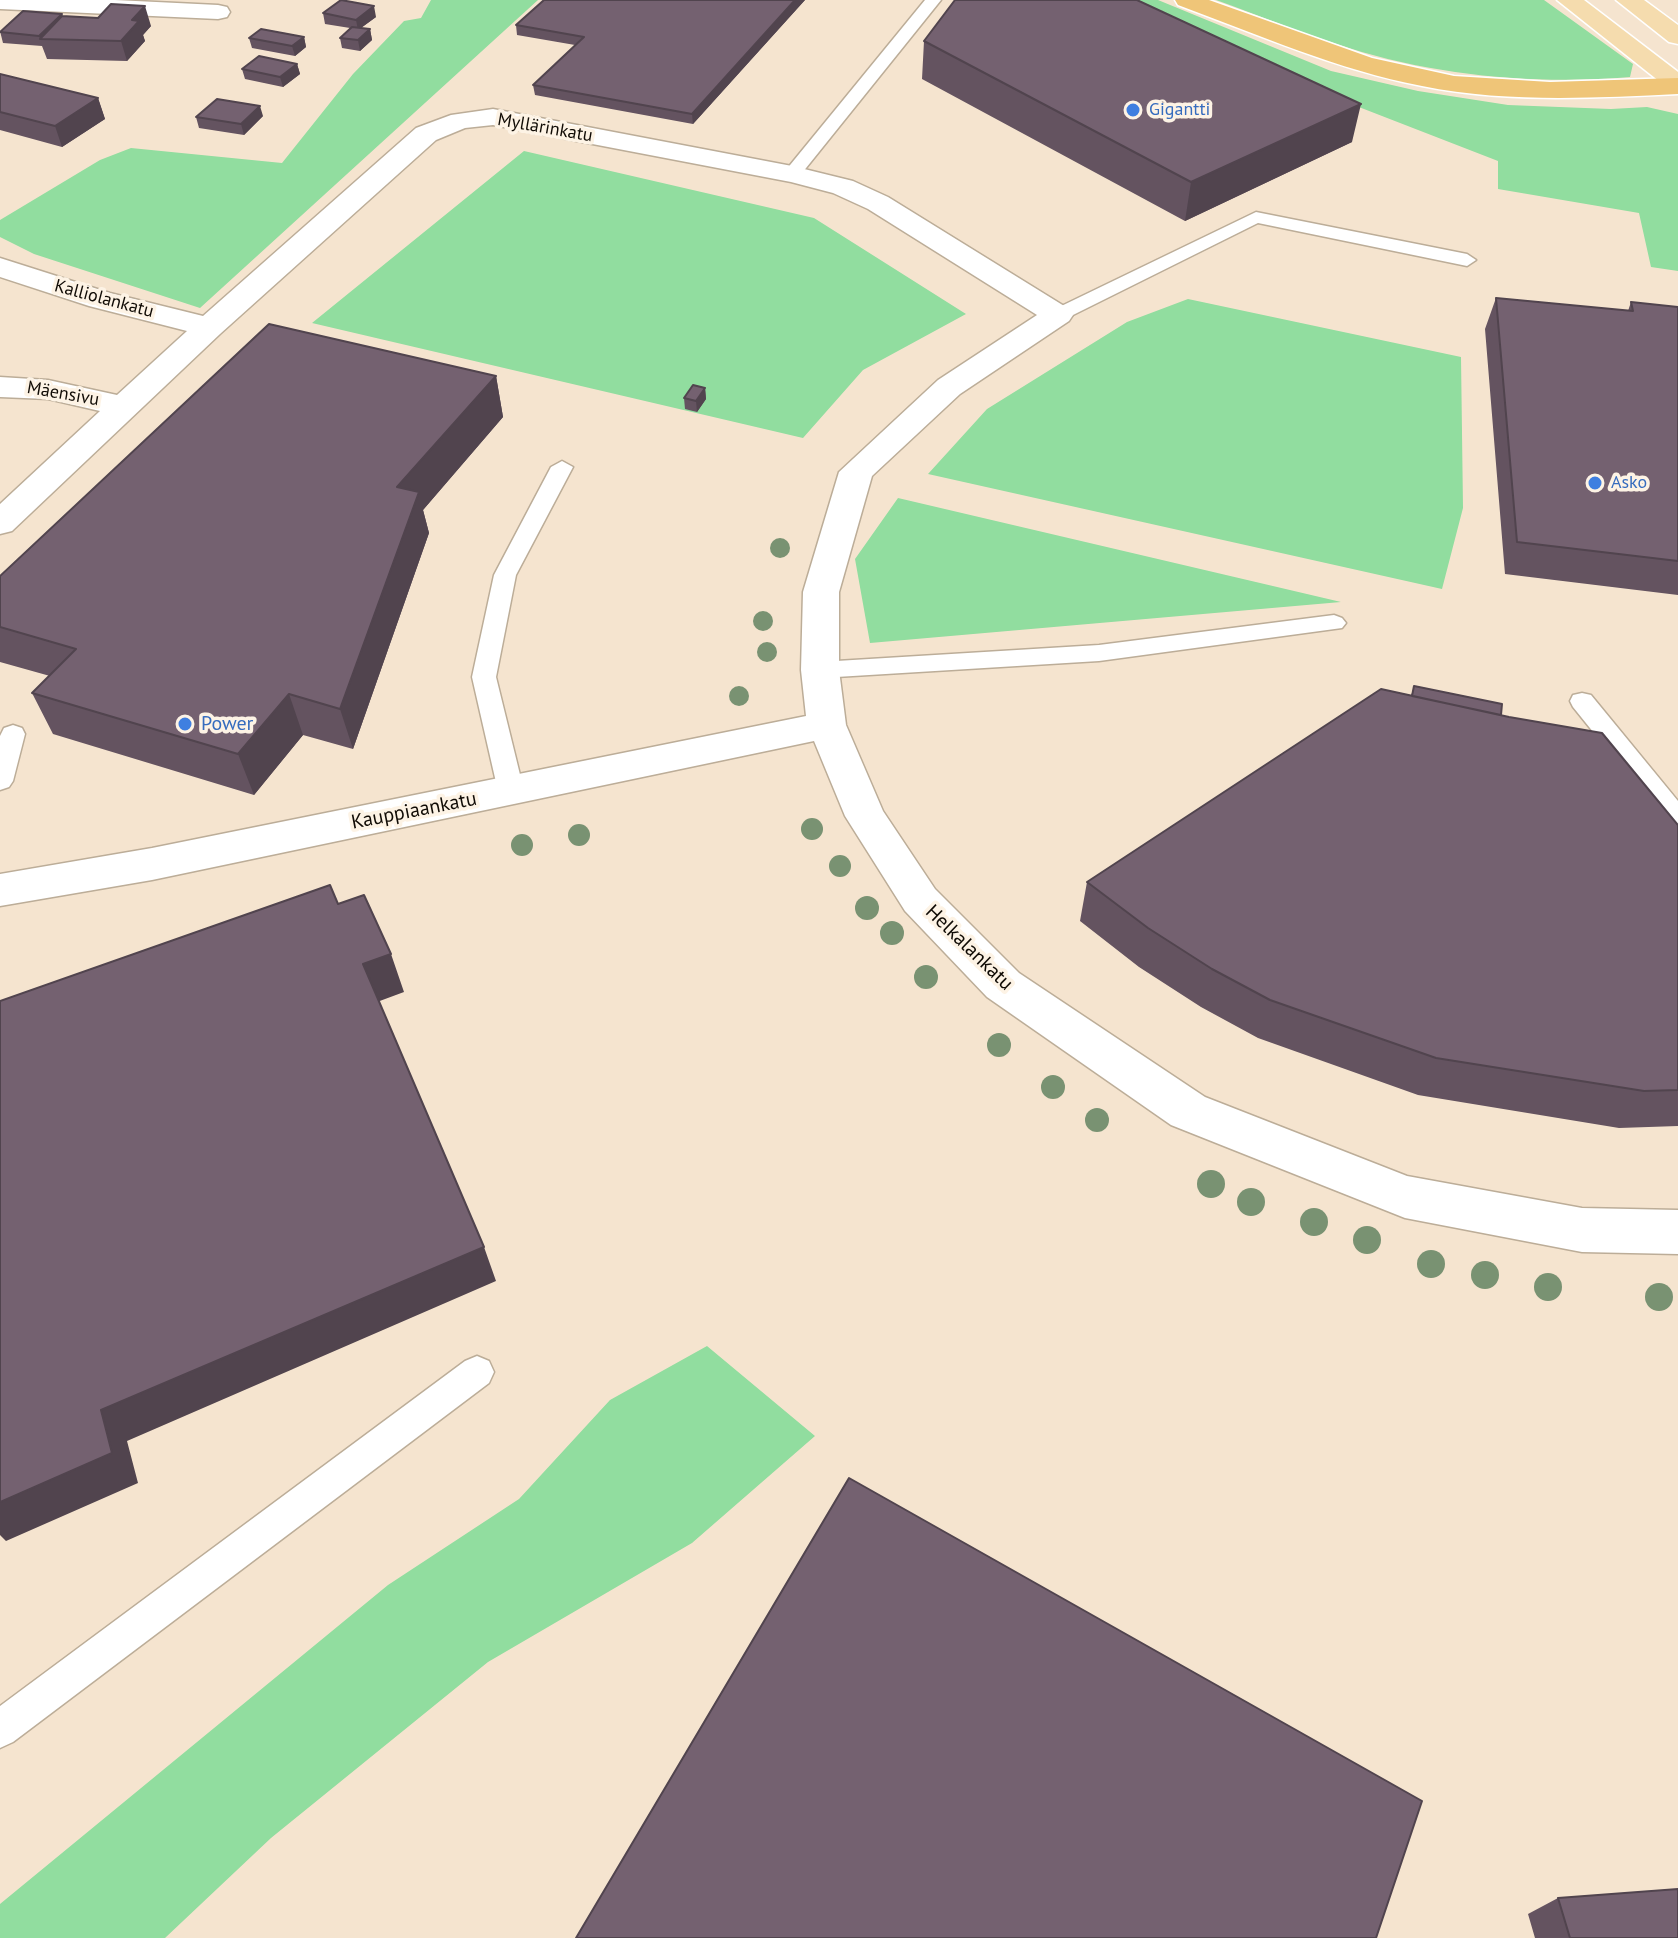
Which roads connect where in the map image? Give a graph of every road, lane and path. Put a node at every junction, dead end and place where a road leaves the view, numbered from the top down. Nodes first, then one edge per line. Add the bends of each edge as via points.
1 (933, 0) edge
2 (1187, 0) edge
3 (1569, 0) edge
4 (1628, 0) edge
5 (0, 2) edge
6 (218, 12) dead end
7 (1678, 37) edge
8 (1678, 85) edge
9 (792, 174) junction
10 (1467, 260) dead end
11 (0, 267) edge
12 (1058, 315) junction
13 (209, 327) junction
14 (0, 387) edge
15 (125, 408) junction
16 (562, 467) dead end
17 (0, 523) edge
18 (1334, 623) dead end
19 (820, 670) junction
20 (1582, 701) dead end
21 (827, 725) junction
22 (13, 734) dead end
23 (0, 781) edge
24 (511, 791) junction
25 (1678, 819) edge
26 (0, 890) edge
27 (1678, 1232) edge
28 (477, 1372) dead end
29 (0, 1729) edge

1 - 9 lane
2 - 8 highway via 1355,61 1424,79 1589,90
3 - 8 main road
4 - 7 main road
5 - 6 street
9 - 12 street, Myllärinkatu via 878,203
9 - 13 street, Myllärinkatu via 493,117 460,121 426,134
10 - 12 lane via 1256,217
11 - 13 street, Kalliolankatu via 100,300
12 - 19 street, Helkalankatu via 949,387 856,472 821,592
13 - 15 street, Myllärinkatu
14 - 15 street, Mäensivu via 84,395
15 - 17 street, Myllärinkatu
16 - 24 lane via 505,575 484,677
18 - 19 lane via 1099,653
19 - 21 street, Helkalankatu
20 - 25 lane
21 - 24 street, Kauppiaankatu
21 - 27 street, Helkalankatu via 865,816 920,900 1003,985 1188,1111 1405,1197 1582,1230
22 - 23 lane
24 - 26 street, Kauppiaankatu
28 - 29 lane

